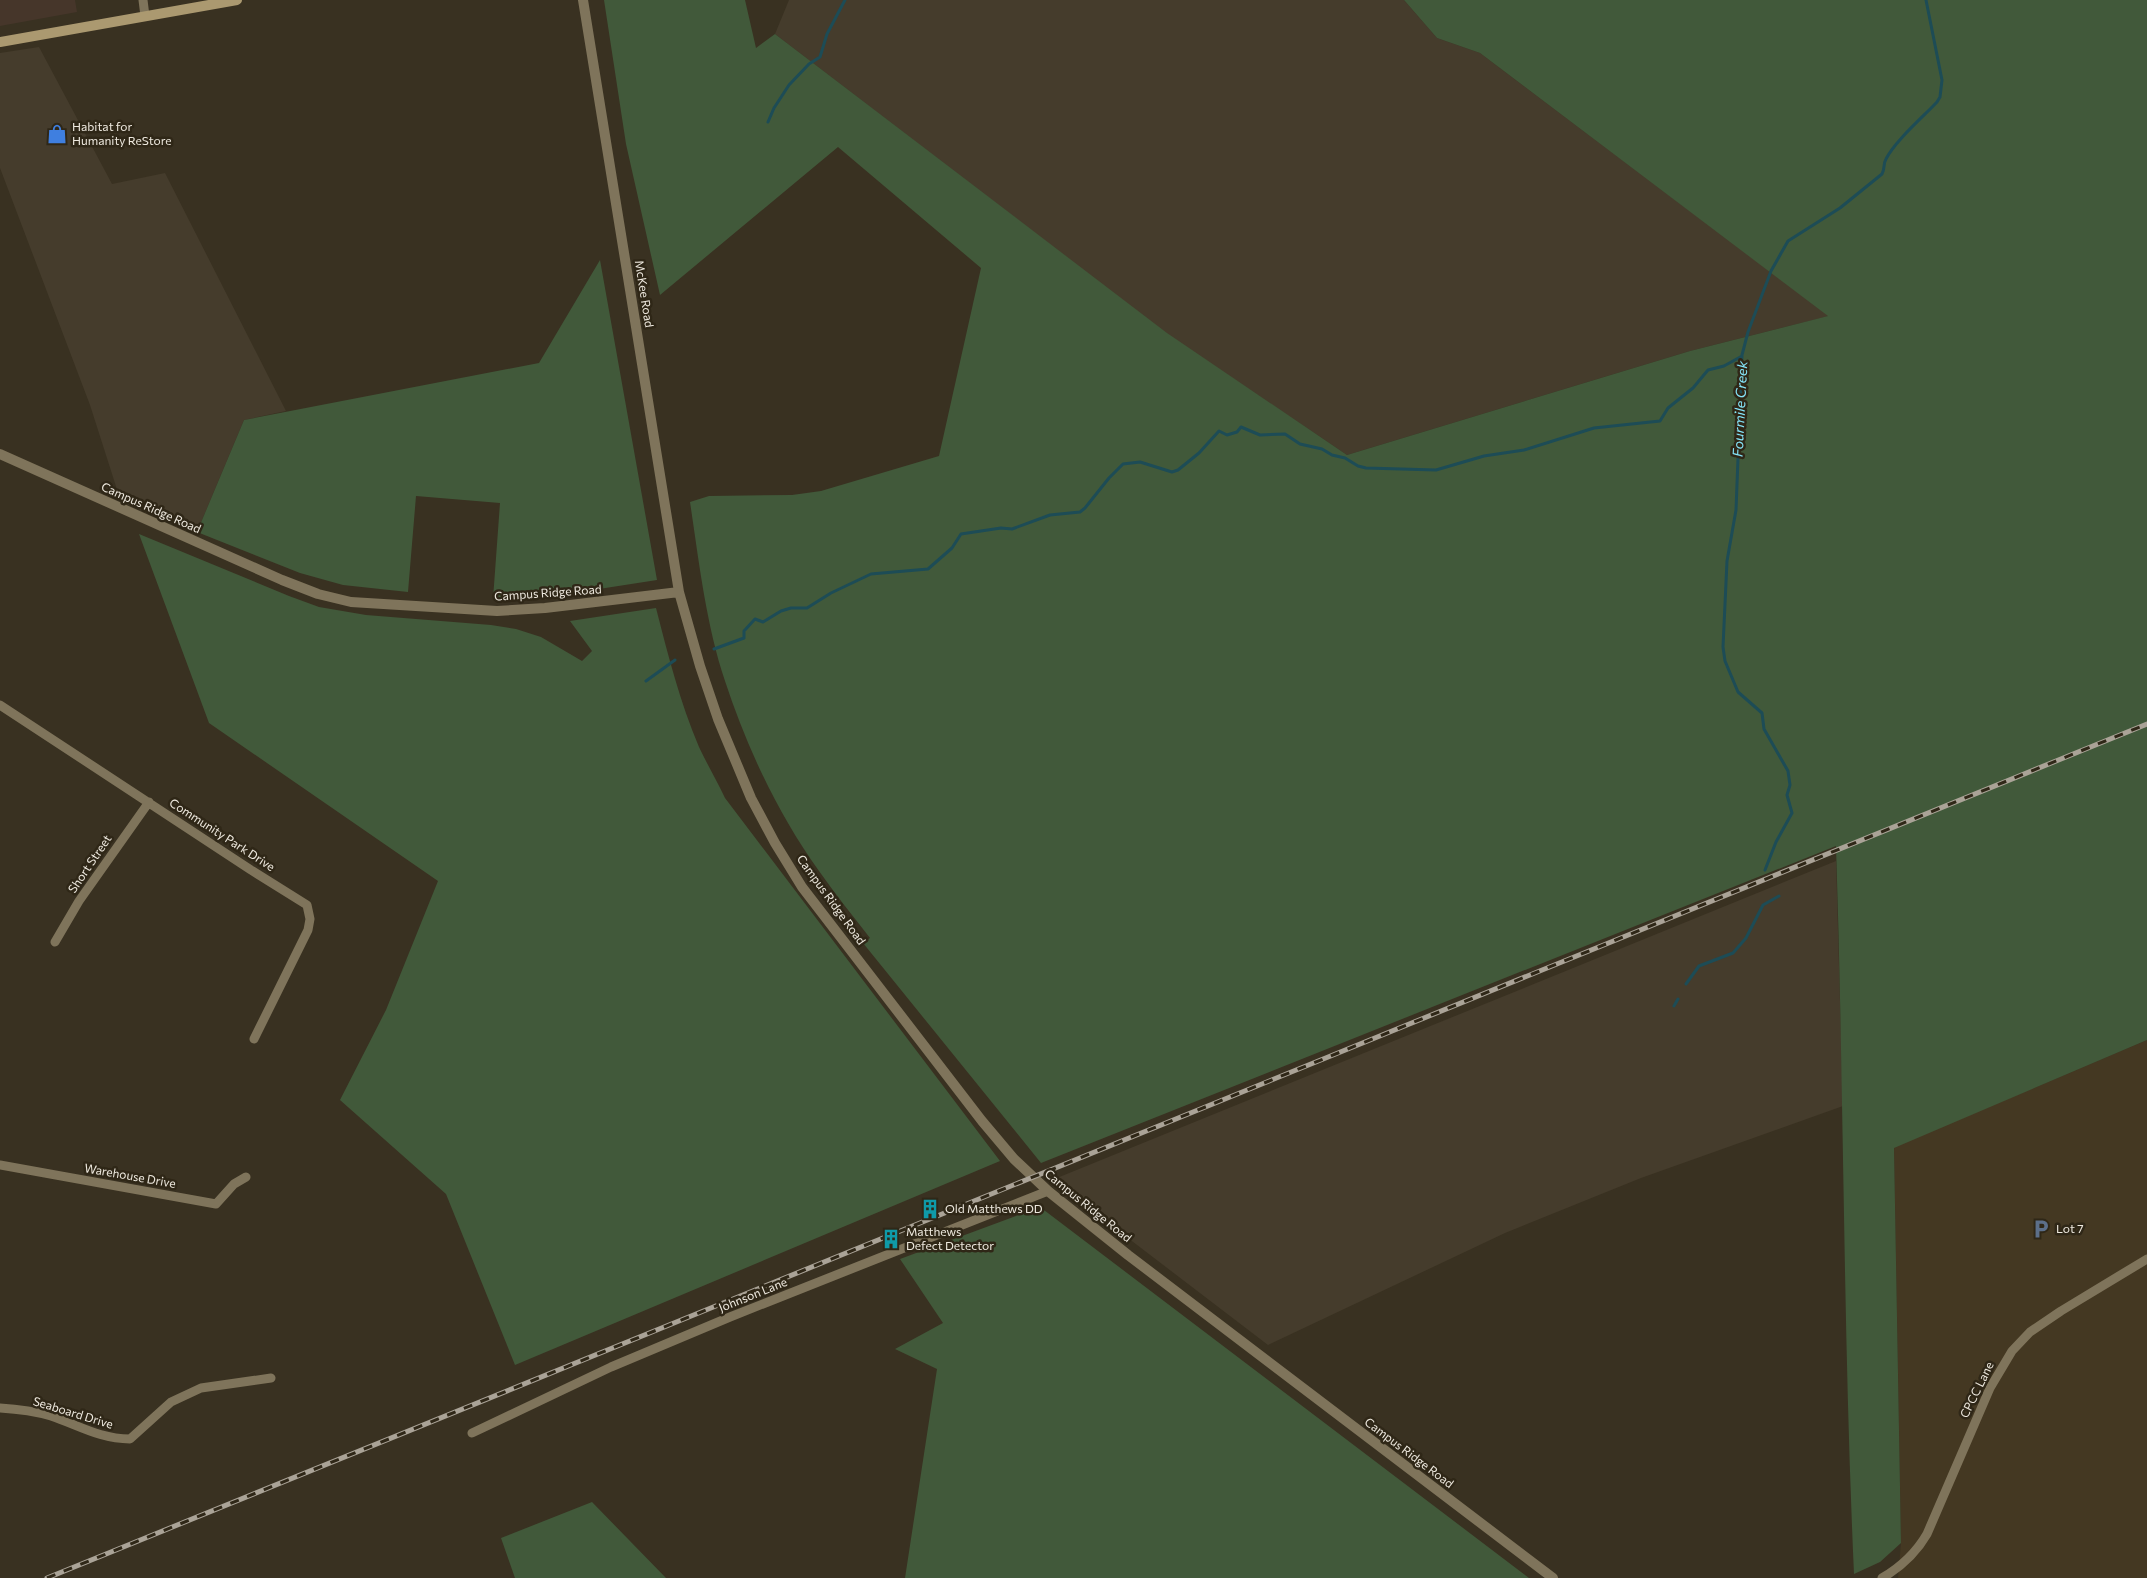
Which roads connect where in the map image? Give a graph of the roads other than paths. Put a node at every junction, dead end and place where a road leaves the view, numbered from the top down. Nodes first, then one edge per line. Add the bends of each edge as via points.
1 (143, 0) edge
2 (237, 0) edge
3 (583, 0) edge
4 (145, 16) junction
5 (0, 42) edge
6 (0, 454) edge
7 (679, 592) junction
8 (0, 705) edge
9 (149, 802) junction
10 (56, 942) dead end
11 (254, 1039) dead end
12 (0, 1164) edge
13 (246, 1177) dead end
14 (1048, 1191) junction
15 (2147, 1259) edge
16 (271, 1378) dead end
17 (0, 1408) edge
18 (472, 1433) dead end
19 (1553, 1578) edge
20 (1882, 1578) edge

1 - 4 street
2 - 4 main road
3 - 7 street, McKee Road
4 - 5 main road
6 - 7 street, Campus Ridge Road via 282,580 351,602 522,610
7 - 14 street, Campus Ridge Road via 700,666 732,756 751,798 802,886 982,1121 1014,1159
8 - 9 street, Community Park Drive
9 - 10 street, Short Street via 79,901
9 - 11 street, Community Park Drive via 307,905 308,930
12 - 13 street, Warehouse Drive via 216,1204 234,1184
14 - 18 street, Johnson Lane via 730,1317 611,1367
14 - 19 street, Campus Ridge Road via 1191,1304
15 - 20 street, CPCC Lane via 2061,1311 2016,1346 1990,1388 1920,1547
16 - 17 street, Seaboard Drive via 201,1388 171,1402 130,1439 112,1439 50,1416

